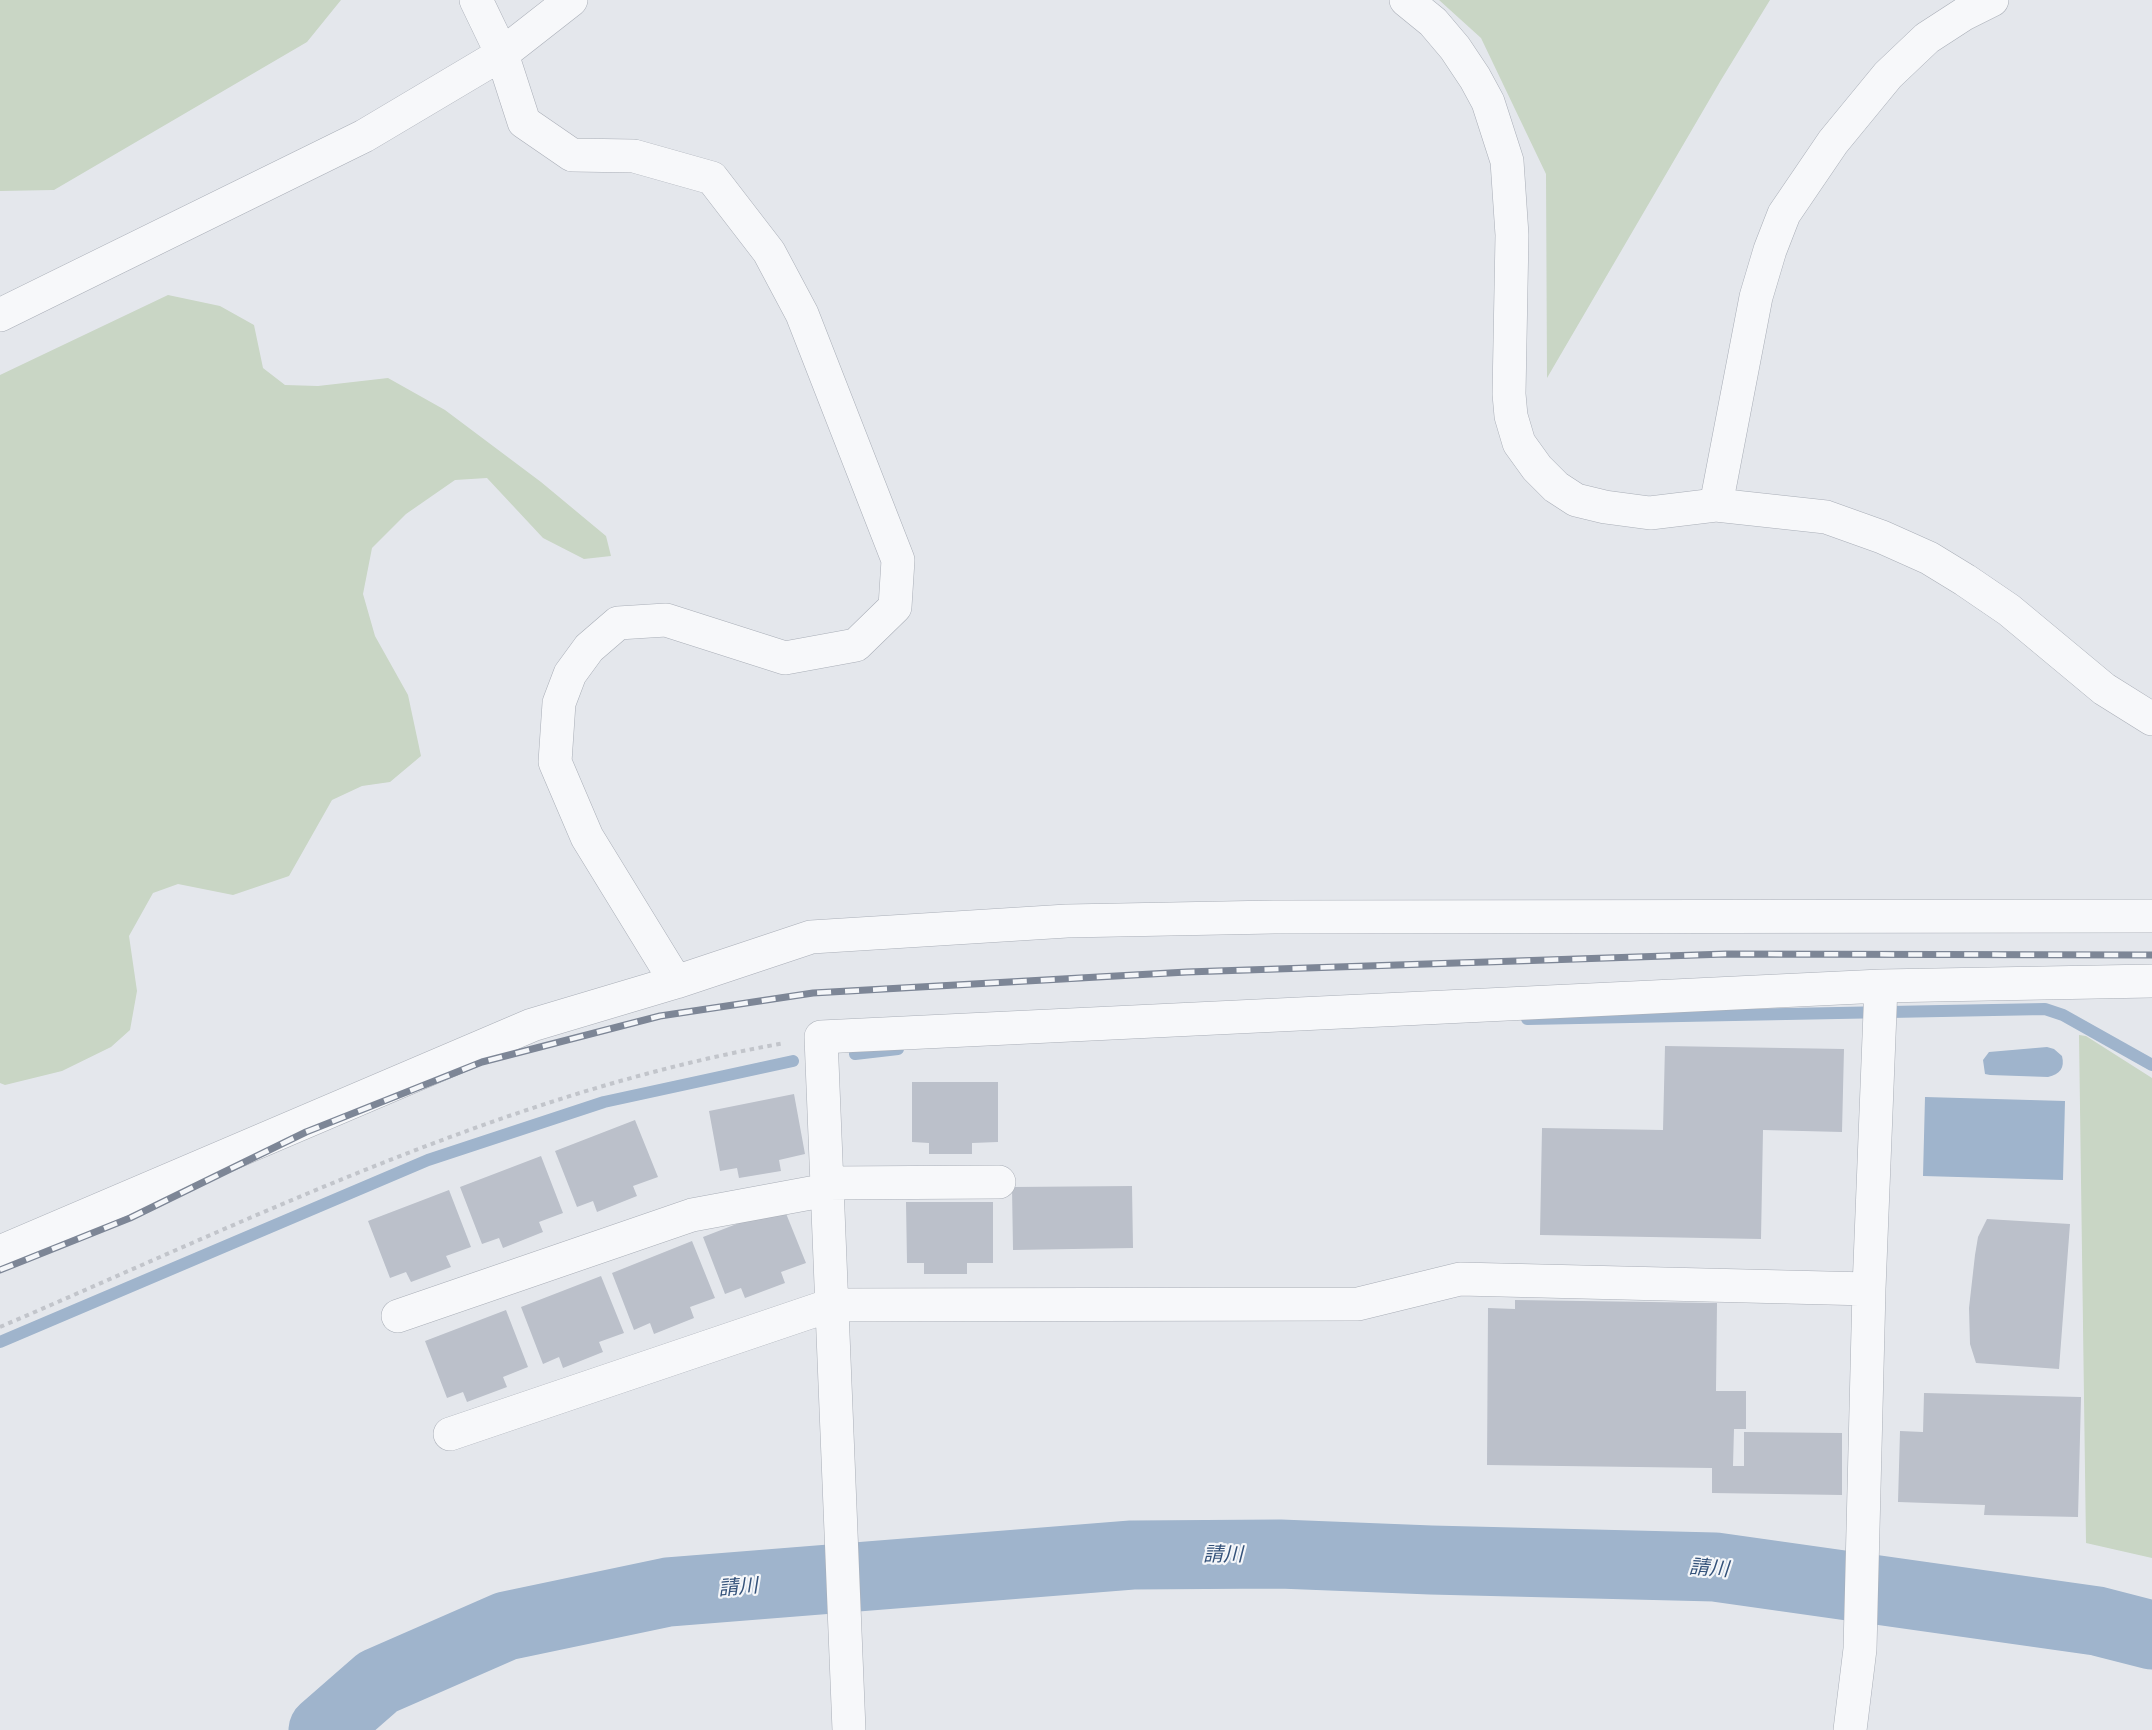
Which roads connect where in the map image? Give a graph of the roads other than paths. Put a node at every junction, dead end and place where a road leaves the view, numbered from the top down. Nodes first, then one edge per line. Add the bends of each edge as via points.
1 (476, 0) edge
2 (571, 0) edge
3 (1406, 0) edge
4 (1992, 0) edge
5 (502, 54) junction
6 (0, 315) edge
7 (1716, 505) junction
8 (2152, 719) edge
9 (2152, 916) edge
10 (2152, 981) edge
11 (676, 982) junction
12 (1880, 1006) junction
13 (999, 1182) dead end
14 (827, 1187) junction
15 (0, 1252) edge
16 (1869, 1289) junction
17 (831, 1305) junction
18 (398, 1316) dead end
19 (450, 1434) dead end
20 (849, 1730) edge
21 (1850, 1730) edge

1 - 5 street
2 - 5 street
3 - 7 street via 1433,22 1474,78 1488,102 1507,161 1512,235 1509,394 1519,443 1556,487 1576,500 1650,513
4 - 7 street via 1927,38 1888,75 1833,142 1784,214 1756,297
5 - 6 street via 364,136
5 - 11 street via 524,122 572,155 634,156 712,178 769,252 802,314 898,560 895,607 856,645 785,658 666,620 618,623 589,648 570,674 559,703 555,762 587,837
7 - 8 street via 1826,517 1929,558 2009,610 2104,689
9 - 11 street via 1274,917 1067,921 811,937
10 - 12 street
11 - 15 street via 532,1025
12 - 14 street via 821,1037
12 - 16 street
13 - 14 street
14 - 17 street
14 - 18 street via 692,1215
16 - 17 street via 1460,1279 1358,1304
16 - 21 street via 1860,1648
17 - 19 street
17 - 20 street

